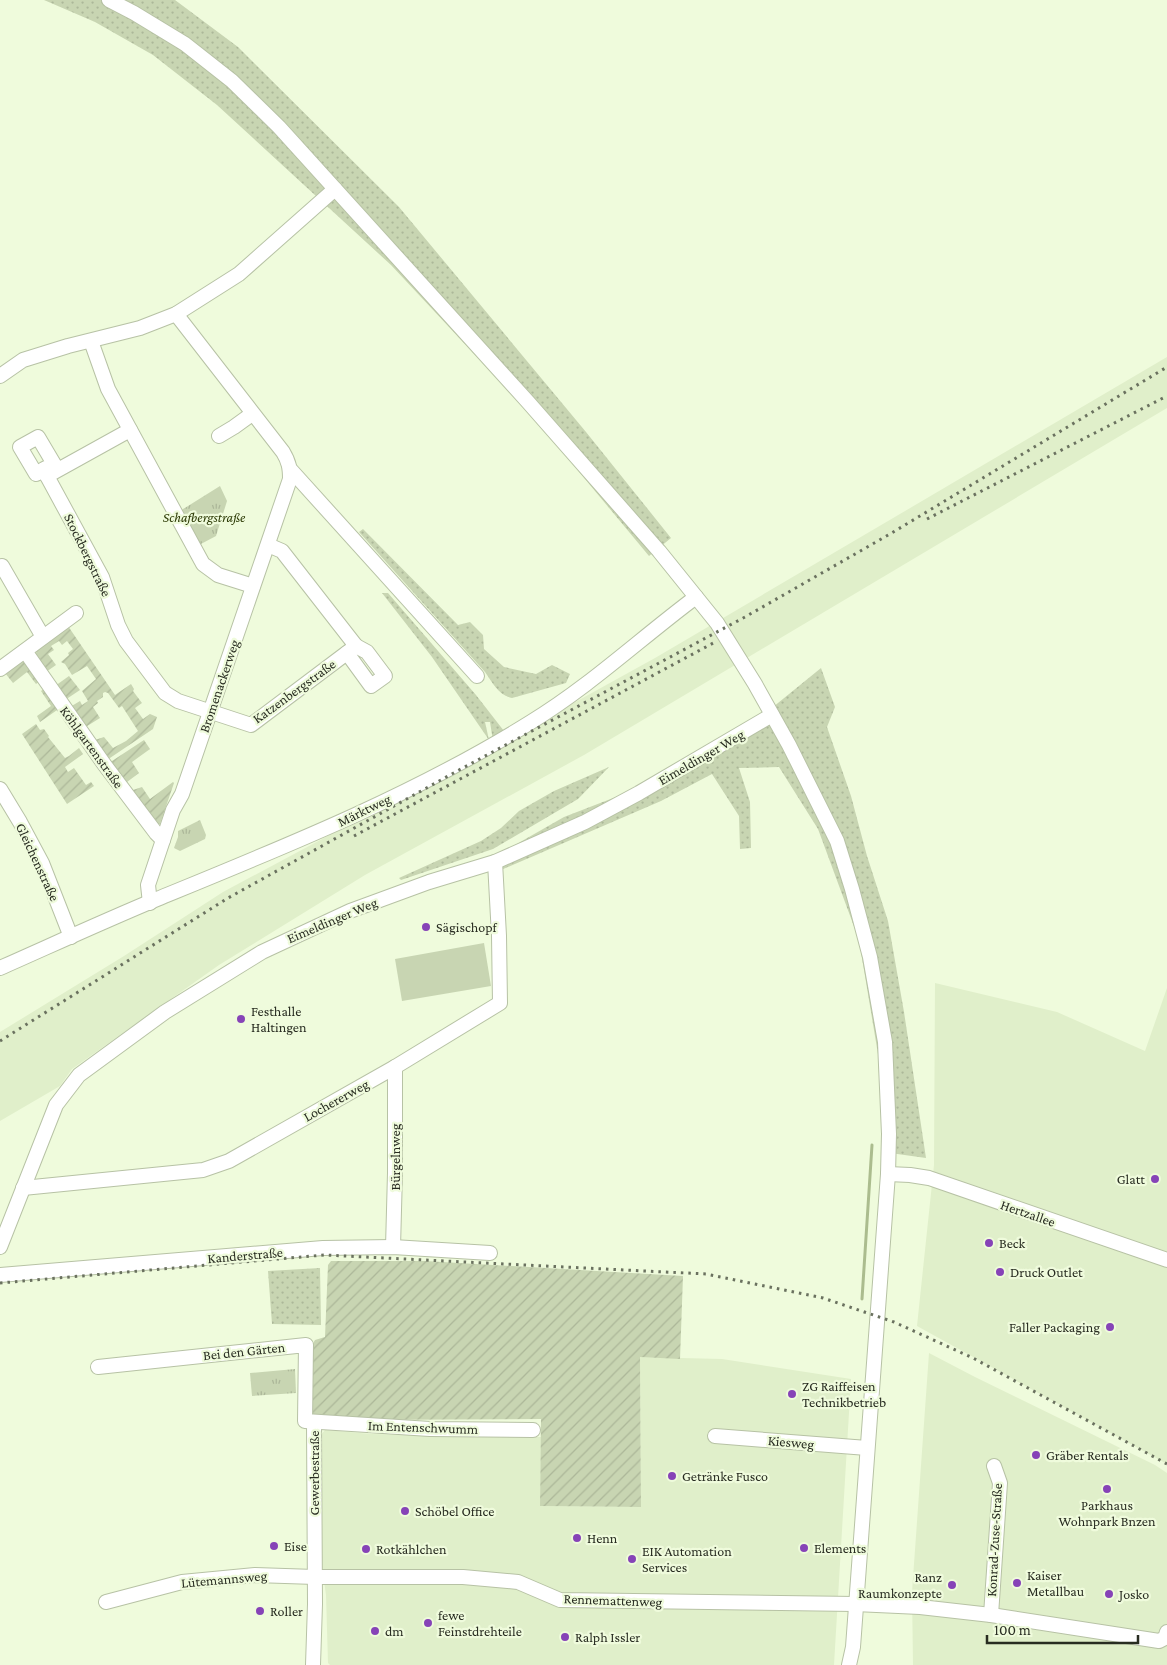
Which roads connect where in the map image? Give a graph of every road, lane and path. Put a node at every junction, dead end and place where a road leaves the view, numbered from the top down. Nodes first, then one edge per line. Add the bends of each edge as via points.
1 (109, 0) edge
2 (335, 189) junction
3 (176, 314) junction
4 (91, 341) junction
5 (0, 376) edge
6 (252, 414) junction
7 (130, 430) junction
8 (219, 436) dead end
9 (290, 469) junction
10 (268, 545) junction
11 (2, 566) dead end
12 (253, 586) junction
13 (696, 596) junction
14 (76, 614) dead end
15 (43, 637) junction
16 (25, 651) junction
17 (0, 669) edge
18 (477, 676) dead end
19 (210, 712) junction
20 (772, 715) junction
21 (0, 789) edge
22 (163, 840) junction
23 (495, 862) junction
24 (150, 902) junction
25 (71, 937) junction
26 (0, 968) edge
27 (395, 1067) junction
28 (888, 1174) junction
29 (23, 1188) junction
30 (0, 1247) edge
31 (393, 1247) junction
32 (490, 1253) dead end
33 (1167, 1260) edge
34 (0, 1275) edge
35 (98, 1367) dead end
36 (314, 1422) junction
37 (533, 1430) dead end
38 (716, 1436) dead end
39 (867, 1448) junction
40 (994, 1466) dead end
41 (315, 1576) junction
42 (106, 1602) dead end
43 (855, 1604) junction
44 (991, 1615) junction
45 (1167, 1632) edge
46 (315, 1644) junction
47 (853, 1646) junction
48 (313, 1665) edge
49 (322, 1665) edge
50 (849, 1665) edge
51 (856, 1665) edge

1 - 2 street via 185,44 232,81
2 - 3 street via 239,274
2 - 13 street via 528,402
3 - 4 street
3 - 6 street
4 - 5 street via 23,360
4 - 7 street via 108,389
6 - 8 street
6 - 9 street via 283,452
7 - 12 street via 203,564 218,575
7 - 19 street, Stockbergstraße via 45,472 102,577 126,641 167,695
9 - 10 street, Bromenackerweg via 290,479
9 - 18 street
10 - 12 street, Bromenackerweg
10 - 19 street, Katzenbergstraße via 282,551 351,649 251,725
11 - 15 street
12 - 19 street, Bromenackerweg
13 - 20 street via 717,623
13 - 24 street, Märktweg via 553,708 494,744 301,840
14 - 15 street
15 - 16 street
16 - 17 street
16 - 22 street, Köhlgartenstraße via 104,764
19 - 22 street, Bromenackerweg
20 - 23 street, Eimeldinger Weg via 585,822
20 - 28 street via 837,840 868,949 885,1042
21 - 25 street, Gleichenstraße via 42,863
22 - 24 street, Bromenackerweg via 148,885
23 - 27 street, Lochererweg via 500,1003
23 - 29 street, Eimeldinger Weg via 350,911 262,952 165,1012 79,1074 56,1105
24 - 25 street, Märktweg
25 - 26 street, Märktweg
27 - 29 street, Lochererweg via 229,1161 203,1170
27 - 31 street, Bürgelnweg
28 - 33 street, Hertzallee via 929,1178
28 - 39 street
29 - 30 street, Eimeldinger Weg
31 - 32 street, Kanderstraße
31 - 34 street, Kanderstraße via 323,1248
35 - 36 street, Bei den Gärten via 306,1345 305,1420
36 - 37 street, Im Entenschwumm via 430,1429
36 - 41 street, Gewerbestraße
38 - 39 street, Kiesweg
39 - 43 street
40 - 44 street, Konrad-Zuse-Straße via 1000,1483
41 - 42 street, Lütemannsweg via 255,1574 182,1582
41 - 43 street, Rennemattenweg via 463,1577 518,1582 560,1600
41 - 46 street, Gewerbestraße
43 - 44 street, Konrad-Zuse-Straße
43 - 47 street
44 - 45 street, Konrad-Zuse-Straße via 1159,1641
46 - 48 street, Gewerbestraße
46 - 49 street, Gewerbestraße
47 - 50 street
47 - 51 street

